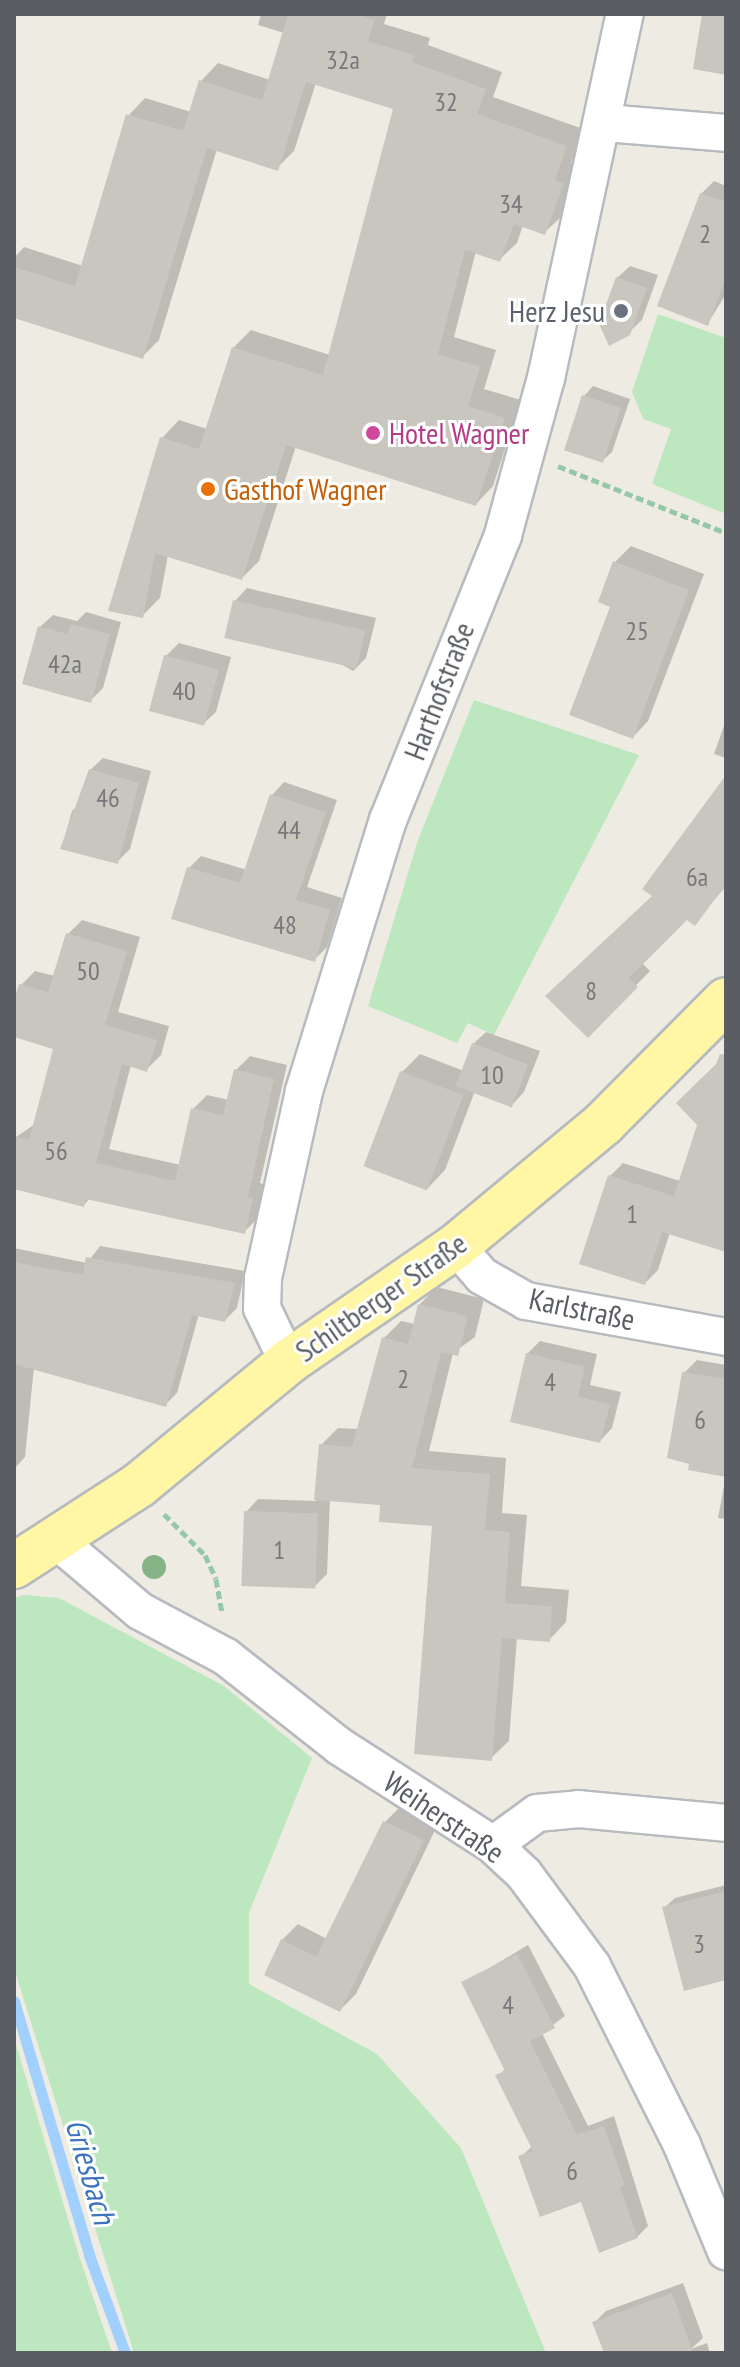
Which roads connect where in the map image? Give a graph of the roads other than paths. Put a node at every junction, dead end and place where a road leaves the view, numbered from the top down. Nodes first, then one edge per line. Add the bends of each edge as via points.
1 (625, 14) edge
2 (605, 123) junction
3 (726, 133) edge
4 (726, 1000) edge
5 (456, 1246) junction
6 (726, 1337) edge
7 (288, 1362) junction
8 (55, 1539) junction
9 (14, 1566) edge
10 (726, 1823) edge
11 (493, 1845) junction
12 (726, 2251) edge

1 - 2 street, Harthofstraße
2 - 3 street
2 - 7 street, Harthofstraße via 503,535 388,820 304,1091 263,1278 262,1308
4 - 5 main road, Schiltberger Straße via 604,1123
5 - 6 street, Karlstraße via 482,1276 526,1301
5 - 7 main road, Schiltberger Straße
7 - 8 main road, Schiltberger Straße via 139,1485
8 - 9 main road, Schiltberger Straße
8 - 11 street, Weiherstraße via 140,1611 226,1657 339,1746
10 - 11 street via 579,1809 537,1813
11 - 12 street, Weiherstraße via 555,1909 592,1966 682,2145

